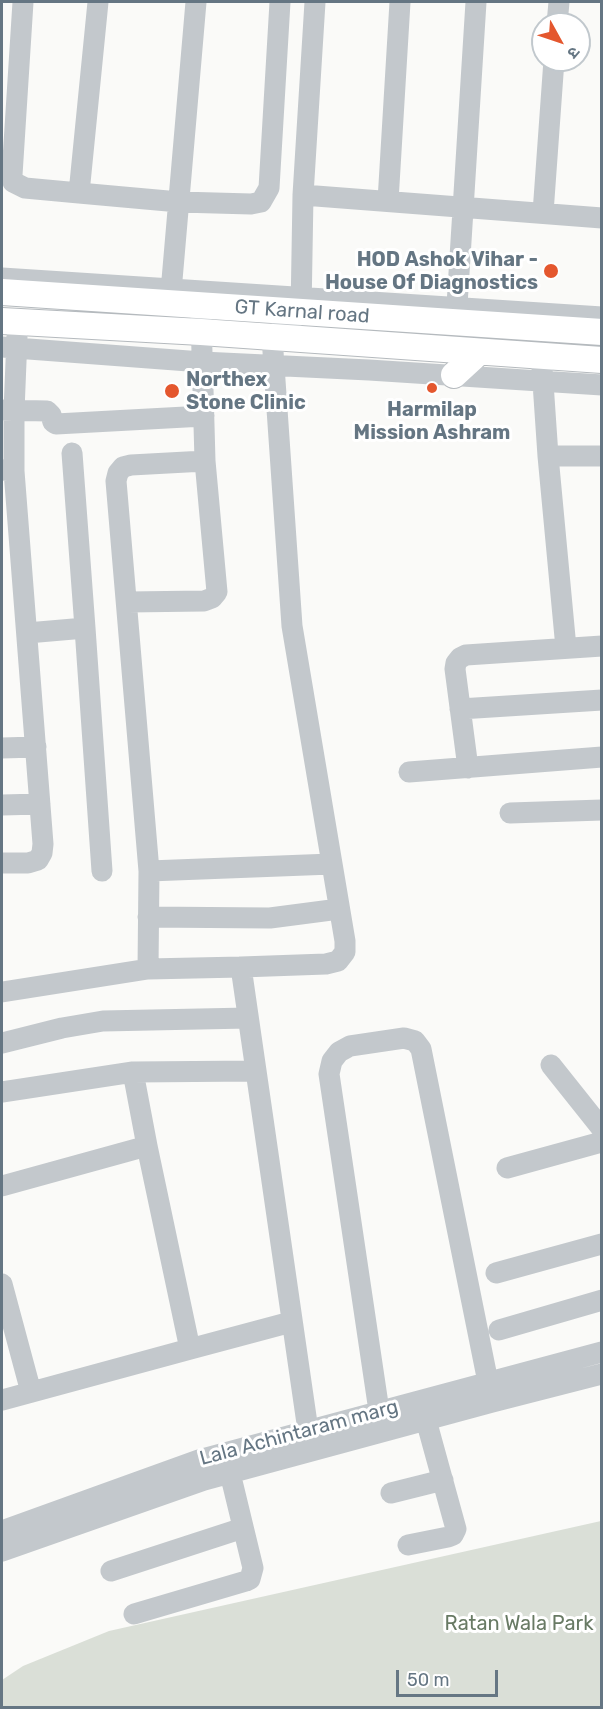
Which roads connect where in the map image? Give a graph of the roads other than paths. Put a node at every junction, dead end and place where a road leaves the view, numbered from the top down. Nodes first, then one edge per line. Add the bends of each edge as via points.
1 (24, 2) edge
2 (98, 2) edge
3 (196, 2) edge
4 (280, 2) edge
5 (315, 2) edge
6 (400, 2) edge
7 (476, 2) edge
8 (553, 72) edge
9 (79, 193) junction
10 (303, 195) junction
11 (388, 201) junction
12 (179, 202) junction
13 (464, 207) junction
14 (543, 213) junction
15 (602, 218) edge
16 (2, 278) edge
17 (2, 292) edge
18 (170, 296) junction
19 (201, 305) junction
20 (302, 305) junction
21 (457, 315) junction
22 (602, 317) edge
23 (10, 321) edge
24 (201, 332) junction
25 (602, 332) edge
26 (272, 337) junction
27 (9, 348) edge
28 (478, 352) junction
29 (602, 360) edge
30 (202, 362) junction
31 (274, 366) junction
32 (542, 369) junction
33 (454, 375) junction
34 (602, 385) edge
35 (8, 411) edge
36 (204, 416) junction
37 (72, 453) dead end
38 (548, 456) junction
39 (602, 456) edge
40 (205, 461) junction
41 (8, 471) edge
42 (128, 602) junction
43 (85, 628) junction
44 (27, 633) junction
45 (602, 646) edge
46 (566, 648) junction
47 (602, 700) edge
48 (460, 709) junction
49 (36, 747) junction
50 (2, 748) edge
51 (602, 757) edge
52 (468, 768) junction
53 (409, 772) dead end
54 (40, 804) junction
55 (2, 805) edge
56 (602, 810) edge
57 (510, 813) dead end
58 (2, 863) edge
59 (332, 864) junction
60 (102, 871) dead end
61 (149, 871) junction
62 (339, 909) junction
63 (148, 917) junction
64 (240, 967) junction
65 (147, 969) junction
66 (2, 992) edge
67 (248, 1018) junction
68 (2, 1043) edge
69 (551, 1065) dead end
70 (255, 1071) junction
71 (133, 1072) junction
72 (2, 1092) edge
73 (602, 1129) edge
74 (602, 1142) edge
75 (147, 1146) junction
76 (507, 1168) dead end
77 (2, 1186) edge
78 (602, 1244) edge
79 (496, 1273) dead end
80 (2, 1284) edge
81 (602, 1300) edge
82 (291, 1322) junction
83 (499, 1330) dead end
84 (190, 1349) junction
85 (602, 1352) edge
86 (602, 1374) edge
87 (31, 1392) junction
88 (490, 1392) junction
89 (2, 1400) edge
90 (426, 1420) junction
91 (381, 1422) junction
92 (309, 1441) junction
93 (230, 1473) junction
94 (443, 1480) junction
95 (391, 1493) dead end
96 (243, 1528) junction
97 (2, 1531) edge
98 (408, 1545) dead end
99 (2, 1551) edge
100 (111, 1571) dead end
101 (134, 1614) dead end

1 - 9 street via 14,182 25,188
2 - 9 street
3 - 12 street
4 - 12 street via 266,196 251,204
5 - 10 street
6 - 11 street
7 - 13 street
8 - 14 street
9 - 12 street
10 - 11 street
10 - 20 street
11 - 13 street
12 - 18 street
13 - 14 street
13 - 21 street
14 - 15 street
16 - 18 street
17 - 18 main road, GT Karnal road
18 - 19 main road, GT Karnal road
18 - 20 street
19 - 20 main road, GT Karnal road
19 - 24 street
20 - 21 main road, GT Karnal road
20 - 26 street
21 - 22 street
21 - 25 main road, GT Karnal road
23 - 24 main road
23 - 27 street
24 - 26 main road
24 - 30 street
26 - 28 main road
26 - 31 street
27 - 30 street
27 - 35 street
28 - 32 main road
28 - 33 main road
29 - 32 main road
30 - 31 street
30 - 36 street
31 - 33 street
31 - 59 street via 292,626
32 - 33 street
32 - 34 street
32 - 38 street
35 - 36 street via 47,411 56,423
35 - 41 street
36 - 40 street
37 - 43 street
38 - 39 street
38 - 46 street
40 - 42 street via 131,465 118,473
40 - 42 street via 217,592 204,602
41 - 44 street
42 - 61 street
43 - 44 street
43 - 60 street
44 - 49 street
45 - 46 street
46 - 48 street via 460,658 455,669
47 - 48 street
48 - 52 street
49 - 50 street
49 - 54 street
51 - 52 street
52 - 53 street
54 - 55 street
54 - 58 street via 44,844 38,860
56 - 57 street
59 - 61 street
59 - 62 street
61 - 63 street
62 - 63 street via 270,918
62 - 64 street via 345,952 338,961
63 - 65 street
64 - 65 street
64 - 67 street
65 - 66 street
67 - 68 street via 103,1021
67 - 70 street
69 - 73 street
70 - 71 street
70 - 82 street
71 - 72 street
71 - 75 street
74 - 76 street
75 - 77 street
75 - 84 street
78 - 79 street
80 - 87 street
81 - 83 street
82 - 84 street
82 - 92 street
84 - 87 street
85 - 88 street, Lala Achintaram marg
86 - 88 street, Lala Achintaram marg
87 - 89 street
88 - 90 street, Lala Achintaram marg
88 - 91 street, Lala Achintaram marg
88 - 91 street via 421,1049 415,1041 404,1038 350,1046 332,1061 329,1074
90 - 91 street, Lala Achintaram marg
90 - 94 street
91 - 92 street, Lala Achintaram marg
92 - 93 street, Lala Achintaram marg
92 - 97 street, Lala Achintaram marg via 199,1460
93 - 96 street
93 - 99 street, Lala Achintaram marg
94 - 95 street
94 - 98 street via 456,1529 453,1535
96 - 100 street
96 - 101 street via 253,1568 250,1578

